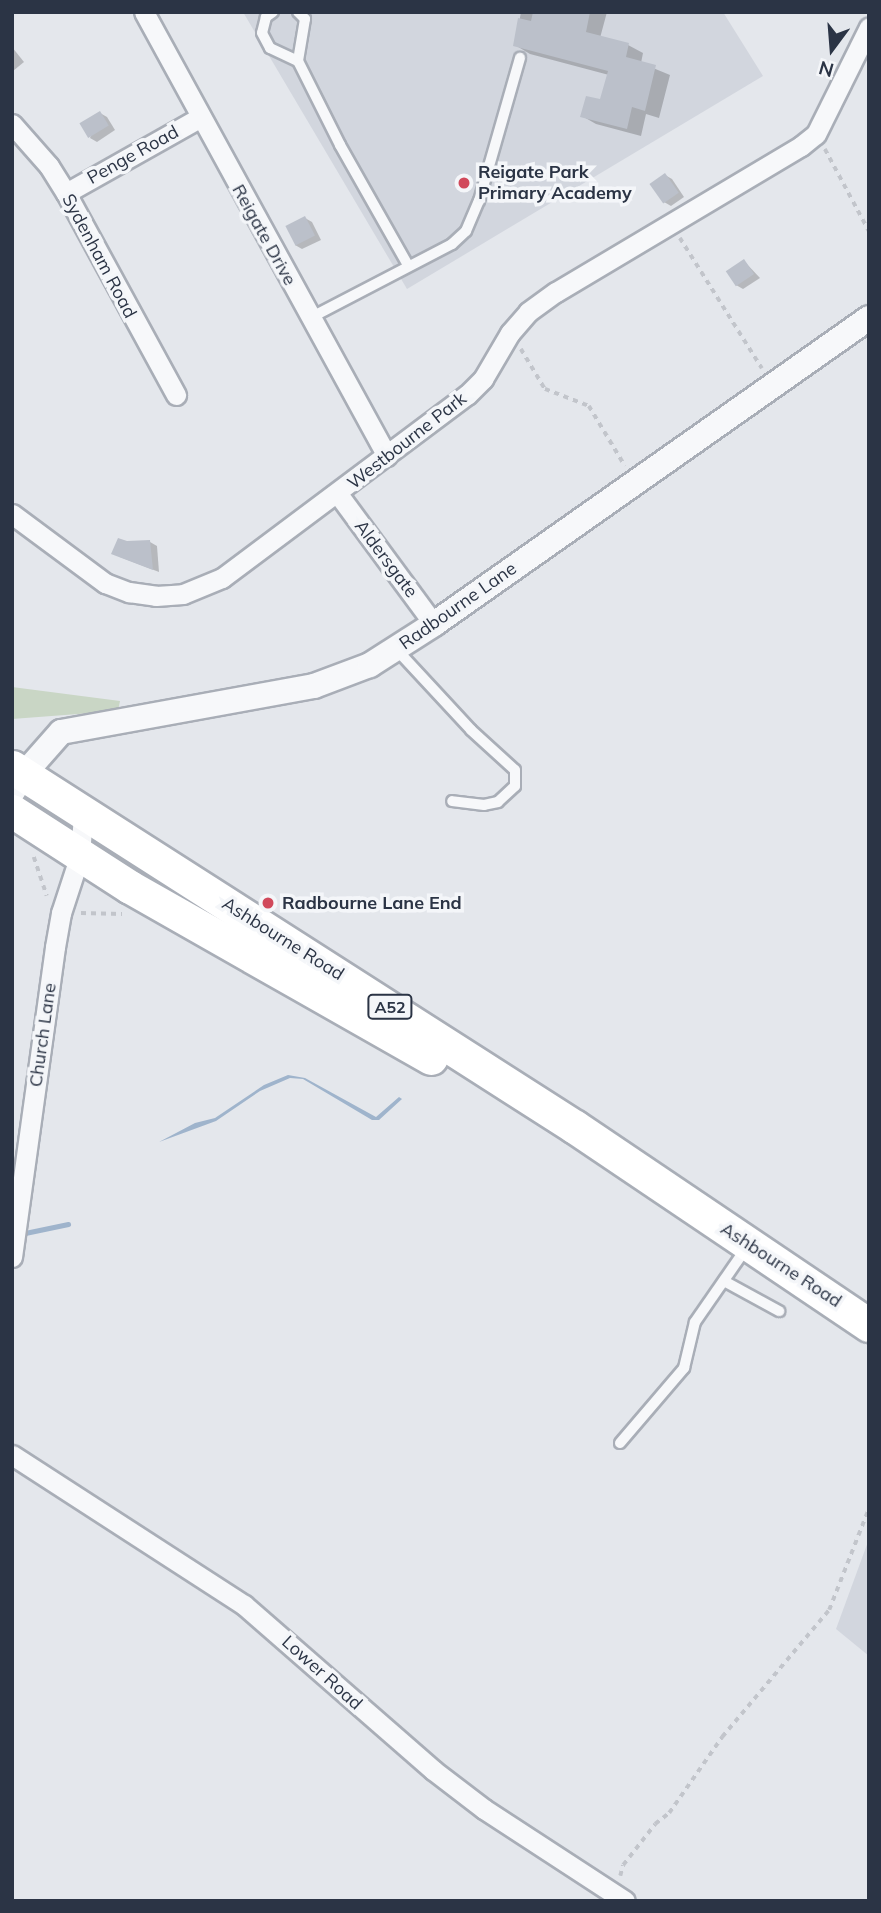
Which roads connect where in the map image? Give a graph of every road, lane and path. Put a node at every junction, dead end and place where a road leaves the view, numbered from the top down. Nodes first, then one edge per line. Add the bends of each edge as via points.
1 (144, 12) edge
2 (273, 12) edge
3 (298, 12) edge
4 (858, 12) edge
5 (869, 21) edge
6 (869, 27) edge
7 (520, 58) dead end
8 (298, 61) junction
9 (199, 118) junction
10 (12, 124) edge
11 (816, 134) junction
12 (66, 193) junction
13 (671, 223) junction
14 (869, 231) edge
15 (408, 265) junction
16 (309, 318) junction
17 (869, 318) edge
18 (510, 333) junction
19 (772, 384) junction
20 (176, 395) dead end
21 (387, 456) junction
22 (635, 482) junction
23 (338, 495) junction
24 (12, 514) edge
25 (434, 624) junction
26 (397, 649) junction
27 (16, 778) edge
28 (452, 801) dead end
29 (12, 811) edge
30 (83, 815) junction
31 (80, 855) junction
32 (691, 1207) junction
33 (749, 1244) junction
34 (12, 1257) edge
35 (723, 1281) junction
36 (779, 1311) dead end
37 (869, 1325) edge
38 (620, 1443) dead end
39 (12, 1455) edge
40 (869, 1508) edge
41 (620, 1897) edge

1 - 9 street, Reigate Drive
2 - 8 lane via 266,17 262,33 270,48
3 - 8 lane via 305,19
4 - 5 street
6 - 11 street
7 - 15 lane via 466,231 452,244
8 - 15 lane
9 - 12 street, Penge Road
9 - 16 street, Reigate Drive
10 - 12 street, Sydenham Road
11 - 13 street, Westbourne Park
11 - 14 path
12 - 20 street, Sydenham Road
13 - 18 street, Westbourne Park via 556,292 527,312
13 - 19 path
15 - 16 lane
16 - 21 street, Reigate Drive
17 - 19 street, Radbourne Lane
18 - 21 street, Westbourne Park via 483,379 467,395
18 - 22 path via 545,389 589,406
19 - 22 street, Radbourne Lane
21 - 23 street, Westbourne Park
22 - 25 street, Radbourne Lane
23 - 24 street, Westbourne Park via 222,578 183,594 156,596 105,583
23 - 25 street, Aldersgate
25 - 26 street, Radbourne Lane
26 - 27 street, Radbourne Lane via 355,673 314,686 61,732
26 - 28 lane via 471,730 515,770 515,786 498,802
27 - 30 highway, Ashbourne Road / A52
29 - 31 highway, Ashbourne Road / A52
30 - 31 street, Church Lane
30 - 32 highway, Ashbourne Road / A52 via 278,934
31 - 32 highway, Ashbourne Road / A52
31 - 34 street, Church Lane via 55,947
32 - 33 highway, Ashbourne Road / A52
33 - 35 lane
33 - 37 highway, Ashbourne Road / A52
35 - 36 lane
35 - 38 lane via 695,1322 684,1368
39 - 41 street, Lower Road via 244,1605 433,1770 484,1809
40 - 41 path via 829,1610 722,1737 669,1813 623,1864

